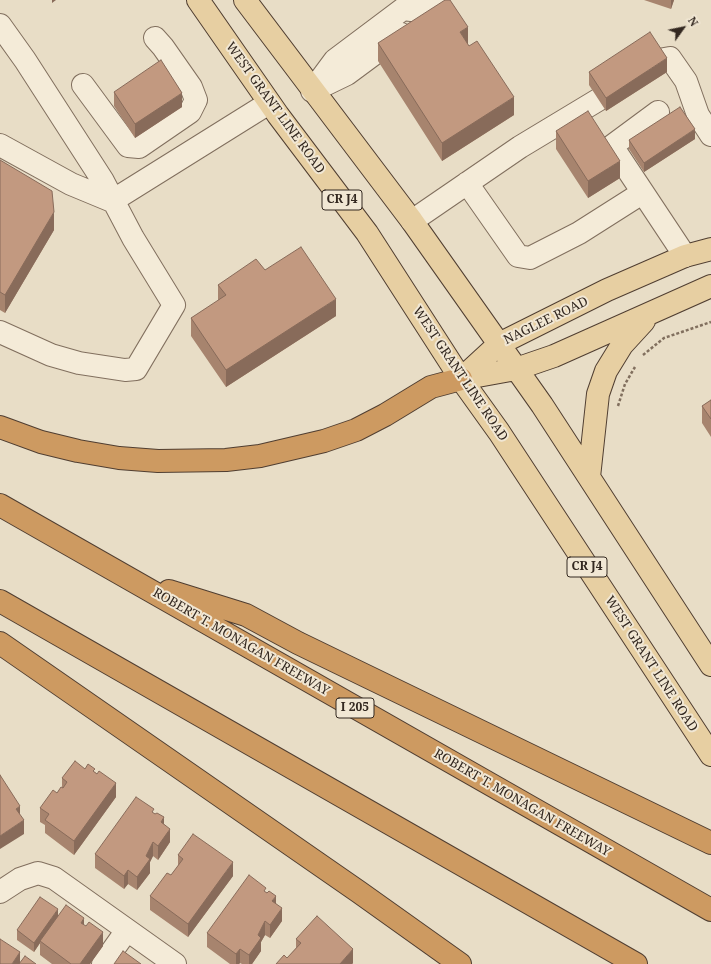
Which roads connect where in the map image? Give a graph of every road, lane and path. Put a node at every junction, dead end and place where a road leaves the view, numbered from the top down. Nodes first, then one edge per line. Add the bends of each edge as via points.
1 (198, 0) edge
2 (245, 0) edge
3 (429, 5) edge
4 (0, 25) edge
5 (155, 38) dead end
6 (83, 86) dead end
7 (312, 91) junction
8 (269, 103) junction
9 (658, 112) dead end
10 (711, 135) edge
11 (0, 145) edge
12 (467, 183) junction
13 (642, 193) junction
14 (112, 201) junction
15 (412, 221) junction
16 (711, 249) edge
17 (685, 256) junction
18 (711, 286) edge
19 (652, 312) junction
20 (711, 322) edge
21 (0, 332) edge
22 (499, 344) junction
23 (640, 357) dead end
24 (636, 364) dead end
25 (516, 369) junction
26 (461, 379) junction
27 (612, 406) dead end
28 (0, 427) edge
29 (589, 477) junction
30 (0, 505) edge
31 (130, 579) junction
32 (0, 601) edge
33 (0, 643) edge
34 (711, 664) edge
35 (711, 755) edge
36 (711, 843) edge
37 (0, 892) edge
38 (711, 910) edge
39 (127, 930) junction
40 (103, 964) edge
41 (175, 964) edge
42 (460, 964) edge
43 (636, 964) edge

1 - 8 main road, WEST GRANT LINE ROAD / CR J4
2 - 7 main road
3 - 7 street via 403,9 335,60
4 - 14 street via 103,181
5 - 6 street via 191,87 196,100 190,112 139,147 128,146
7 - 15 main road
8 - 14 street
8 - 26 main road, WEST GRANT LINE ROAD / CR J4 via 367,233
9 - 13 street via 612,146
10 - 12 street via 698,115 686,81 670,58 659,60
11 - 14 street via 71,184
12 - 13 street via 518,256 530,258 579,233
12 - 15 street
13 - 17 street
14 - 21 street via 174,305 136,369 79,363 50,355
15 - 22 main road
16 - 17 main road, NAGLEE ROAD
17 - 22 main road, NAGLEE ROAD via 607,290
18 - 19 main road
19 - 25 main road via 601,337
19 - 29 main road via 622,345 606,371 598,394
20 - 23 path via 664,338
22 - 25 main road
22 - 26 main road, NAGLEE ROAD
24 - 27 path via 619,406
25 - 26 main road
25 - 29 main road
26 - 28 highway via 431,387 385,416 324,442 279,453 226,460 158,462 78,452
26 - 35 main road, WEST GRANT LINE ROAD / CR J4
29 - 34 main road
30 - 31 highway, ROBERT T. MONAGAN FREEWAY / I 205
31 - 36 highway via 246,615
31 - 38 highway, ROBERT T. MONAGAN FREEWAY / I 205
32 - 43 highway
33 - 42 highway
37 - 39 street via 20,879 38,873 54,878
39 - 40 street
39 - 41 street

